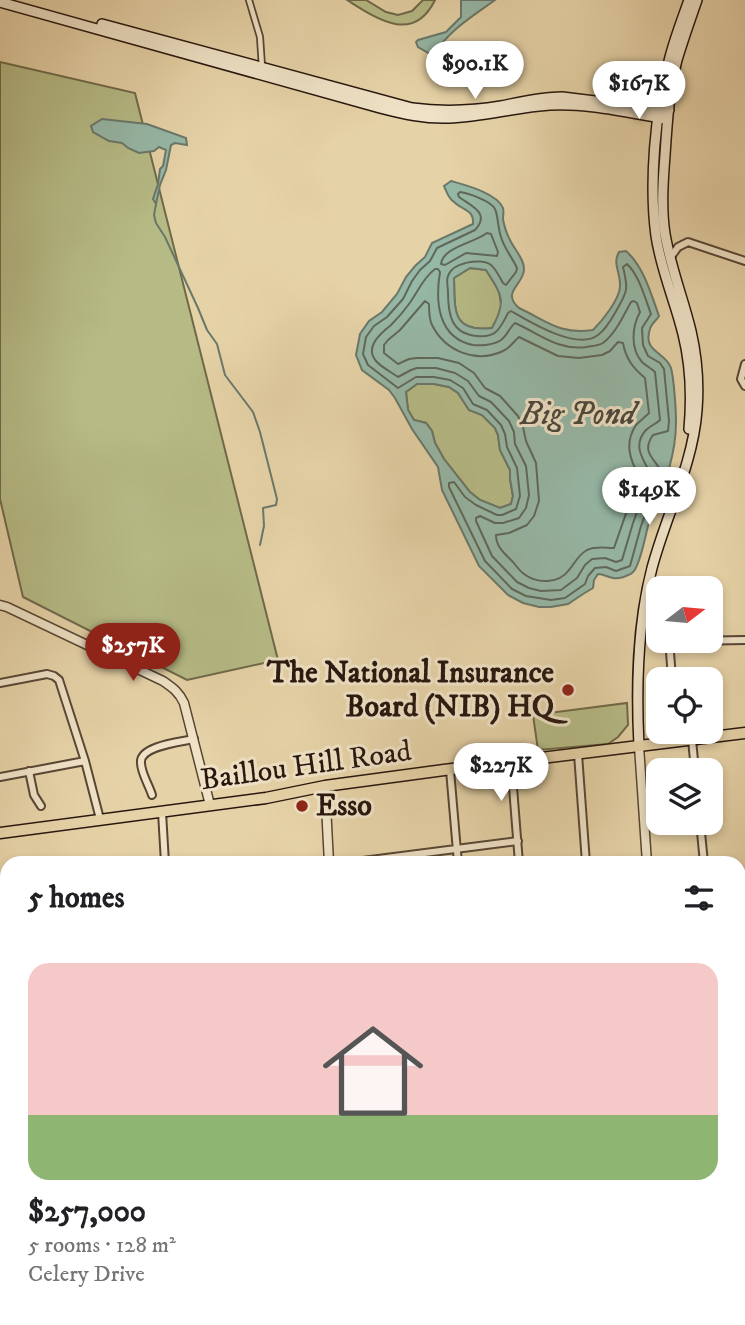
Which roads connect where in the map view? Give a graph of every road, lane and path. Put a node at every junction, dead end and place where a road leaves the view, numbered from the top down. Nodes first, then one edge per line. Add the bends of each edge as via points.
1 (12, 0) edge
2 (249, 0) edge
3 (689, 0) edge
4 (697, 0) edge
5 (0, 2) edge
6 (262, 68) junction
7 (535, 103) junction
8 (663, 114) junction
9 (670, 258) junction
10 (745, 261) edge
11 (745, 364) edge
12 (745, 386) edge
13 (686, 466) junction
14 (0, 605) edge
15 (745, 640) edge
16 (671, 667) edge
17 (0, 683) edge
18 (745, 733) edge
19 (723, 736) edge
20 (194, 739) junction
21 (649, 744) edge
22 (639, 747) junction
23 (578, 754) junction
24 (85, 761) junction
25 (511, 762) junction
26 (450, 770) junction
27 (29, 771) junction
28 (0, 776) edge
29 (325, 786) junction
30 (152, 795) dead end
31 (210, 805) junction
32 (41, 806) dead end
33 (162, 812) junction
34 (100, 819) junction
35 (0, 833) edge
36 (702, 835) edge
37 (517, 841) junction
38 (457, 848) junction
39 (165, 856) edge
40 (329, 856) edge
41 (398, 856) edge
42 (458, 856) edge
43 (518, 856) edge
44 (585, 856) edge
45 (647, 856) edge
46 (704, 856) edge

1 - 6 main road
2 - 6 street via 260,37
3 - 8 main road via 669,61
4 - 8 main road
5 - 7 main road via 411,116 475,116
6 - 7 main road via 435,111
7 - 8 main road via 576,97
8 - 9 main road via 663,215
8 - 13 main road via 654,187 656,236 691,374
9 - 10 street via 688,242
9 - 13 main road via 691,332 697,373 695,428
11 - 12 street via 741,379
13 - 22 main road via 652,570 645,610 637,700
14 - 20 street via 163,681 180,694
15 - 16 street via 687,641 673,646
17 - 24 street via 47,674 59,680
18 - 19 main road, Baillou Hill Road
20 - 30 street via 142,754 141,766
20 - 31 street
21 - 22 main road, Baillou Hill Road
22 - 23 main road, Baillou Hill Road
22 - 45 street
23 - 25 main road, Baillou Hill Road
23 - 44 street
24 - 27 street
24 - 34 street
25 - 26 main road, Baillou Hill Road
25 - 37 street
26 - 29 main road, Baillou Hill Road
26 - 38 street
27 - 28 street
27 - 32 street
29 - 31 main road, Baillou Hill Road
29 - 40 street
31 - 33 main road, Baillou Hill Road
33 - 34 main road, Baillou Hill Road
33 - 39 street
34 - 35 main road, Baillou Hill Road
36 - 46 street
37 - 38 street
37 - 43 street
38 - 41 street
38 - 42 street

